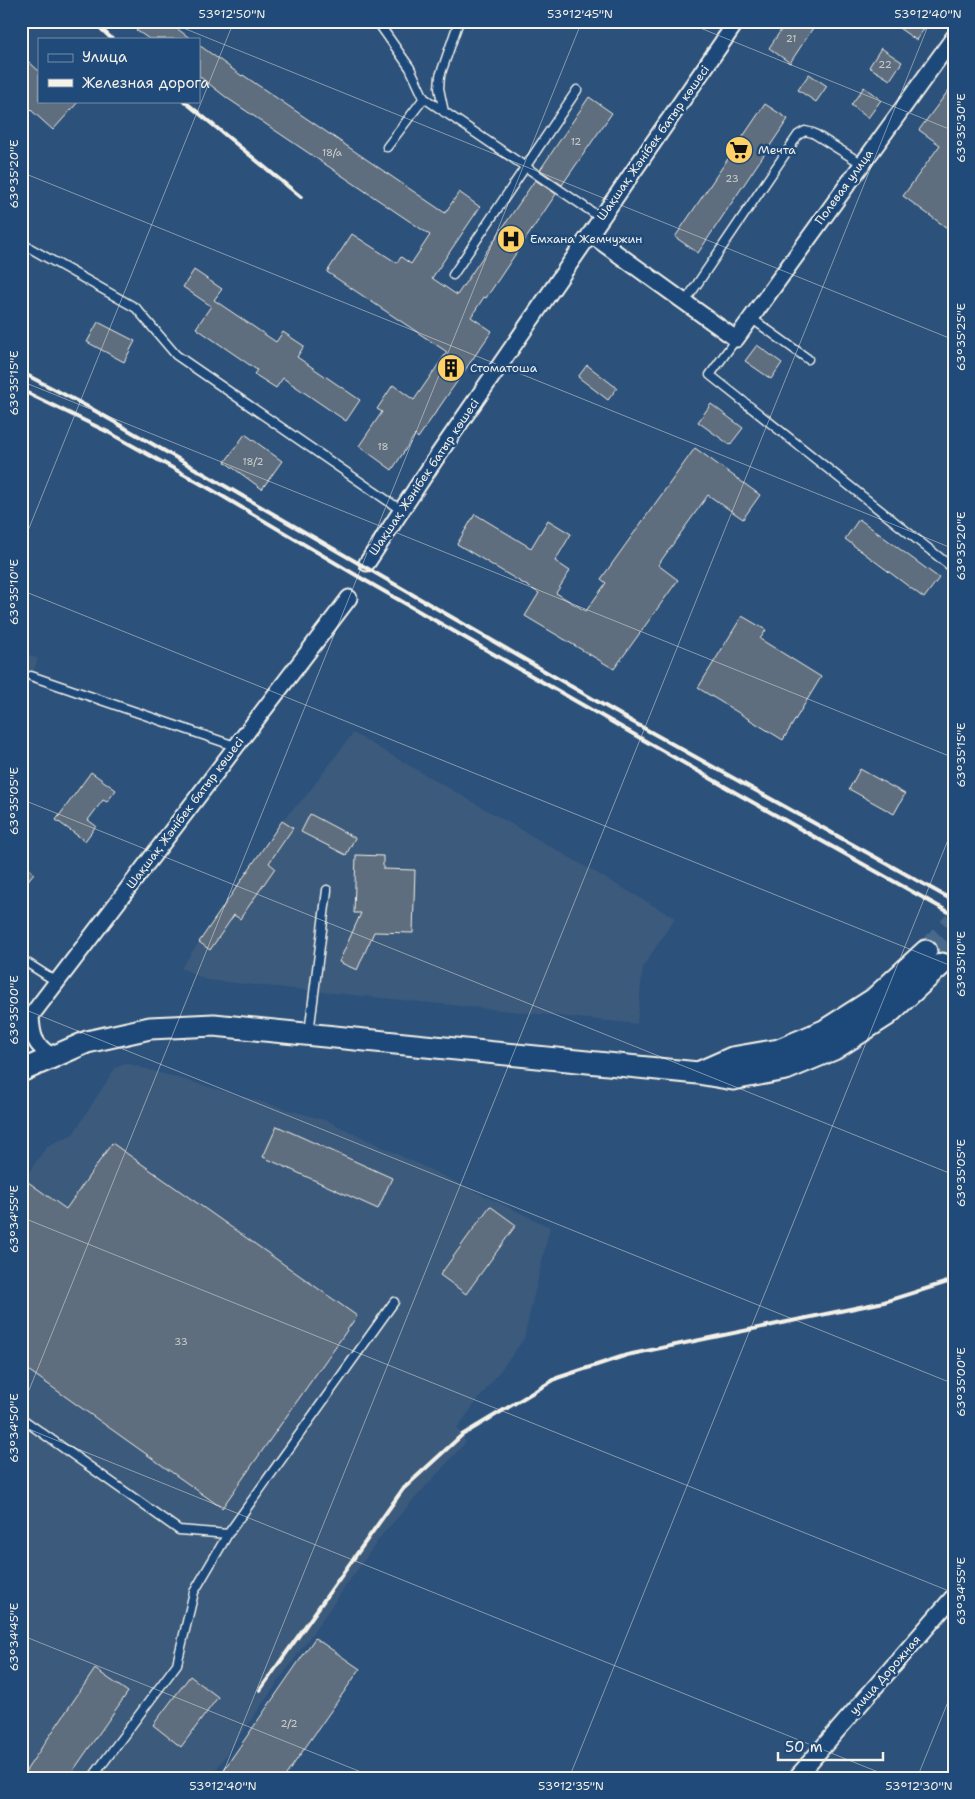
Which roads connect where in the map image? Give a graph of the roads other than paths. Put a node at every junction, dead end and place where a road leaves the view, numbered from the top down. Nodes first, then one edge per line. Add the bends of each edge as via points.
1 (378, 21) edge
2 (459, 21) edge
3 (737, 21) edge
4 (954, 37) edge
5 (577, 90) dead end
6 (424, 98) junction
7 (444, 112) junction
8 (388, 147) dead end
9 (861, 163) junction
10 (526, 167) junction
11 (601, 218) junction
12 (590, 234) junction
13 (21, 243) edge
14 (453, 275) dead end
15 (685, 302) junction
16 (751, 318) junction
17 (736, 338) junction
18 (808, 359) dead end
19 (401, 510) junction
20 (367, 563) dead end
21 (954, 569) edge
22 (349, 598) dead end
23 (31, 676) dead end
24 (235, 746) junction
25 (327, 890) dead end
26 (934, 957) tunnel mouth
27 (21, 958) edge
28 (57, 982) junction
29 (31, 1016) junction
30 (21, 1029) edge
31 (309, 1033) junction
32 (52, 1056) junction
33 (21, 1071) edge
34 (394, 1302) dead end
35 (21, 1418) edge
36 (228, 1534) junction
37 (954, 1596) edge
38 (92, 1778) edge
39 (796, 1778) edge

1 - 6 lane via 410,68
2 - 7 lane via 440,76
3 - 11 street, Шақшақ Жәнібек батыр көшесі
4 - 9 street, Полевая улица
5 - 10 lane
6 - 7 lane
6 - 8 lane
7 - 10 lane
9 - 15 lane via 813,133 805,131 798,135
9 - 16 street, Полевая улица
10 - 11 lane
10 - 14 lane
11 - 12 street, Шақшақ Жәнібек батыр көшесі
12 - 15 street
12 - 19 street, Шақшақ Жәнібек батыр көшесі
13 - 19 lane via 136,308 176,355
15 - 17 street
16 - 17 street, Полевая улица
16 - 18 lane
17 - 21 lane via 710,375
19 - 20 street, Шақшақ Жәнібек батыр көшесі
22 - 24 street, Шақшақ Жәнібек батыр көшесі
23 - 24 lane
24 - 28 street, Шақшақ Жәнібек батыр көшесі
25 - 31 lane
26 - 31 main road via 887,1015 834,1049 786,1069 733,1078
27 - 28 lane
28 - 29 street, Шақшақ Жәнібек батыр көшесі
29 - 30 street, Шақшақ Жәнібек батыр көшесі
29 - 32 street via 32,1033 38,1045
31 - 32 main road via 214,1025 150,1028 87,1042
32 - 33 main road
34 - 36 lane
35 - 36 lane via 179,1530
36 - 38 lane via 194,1592 176,1664
37 - 39 street, улица Дорожная

